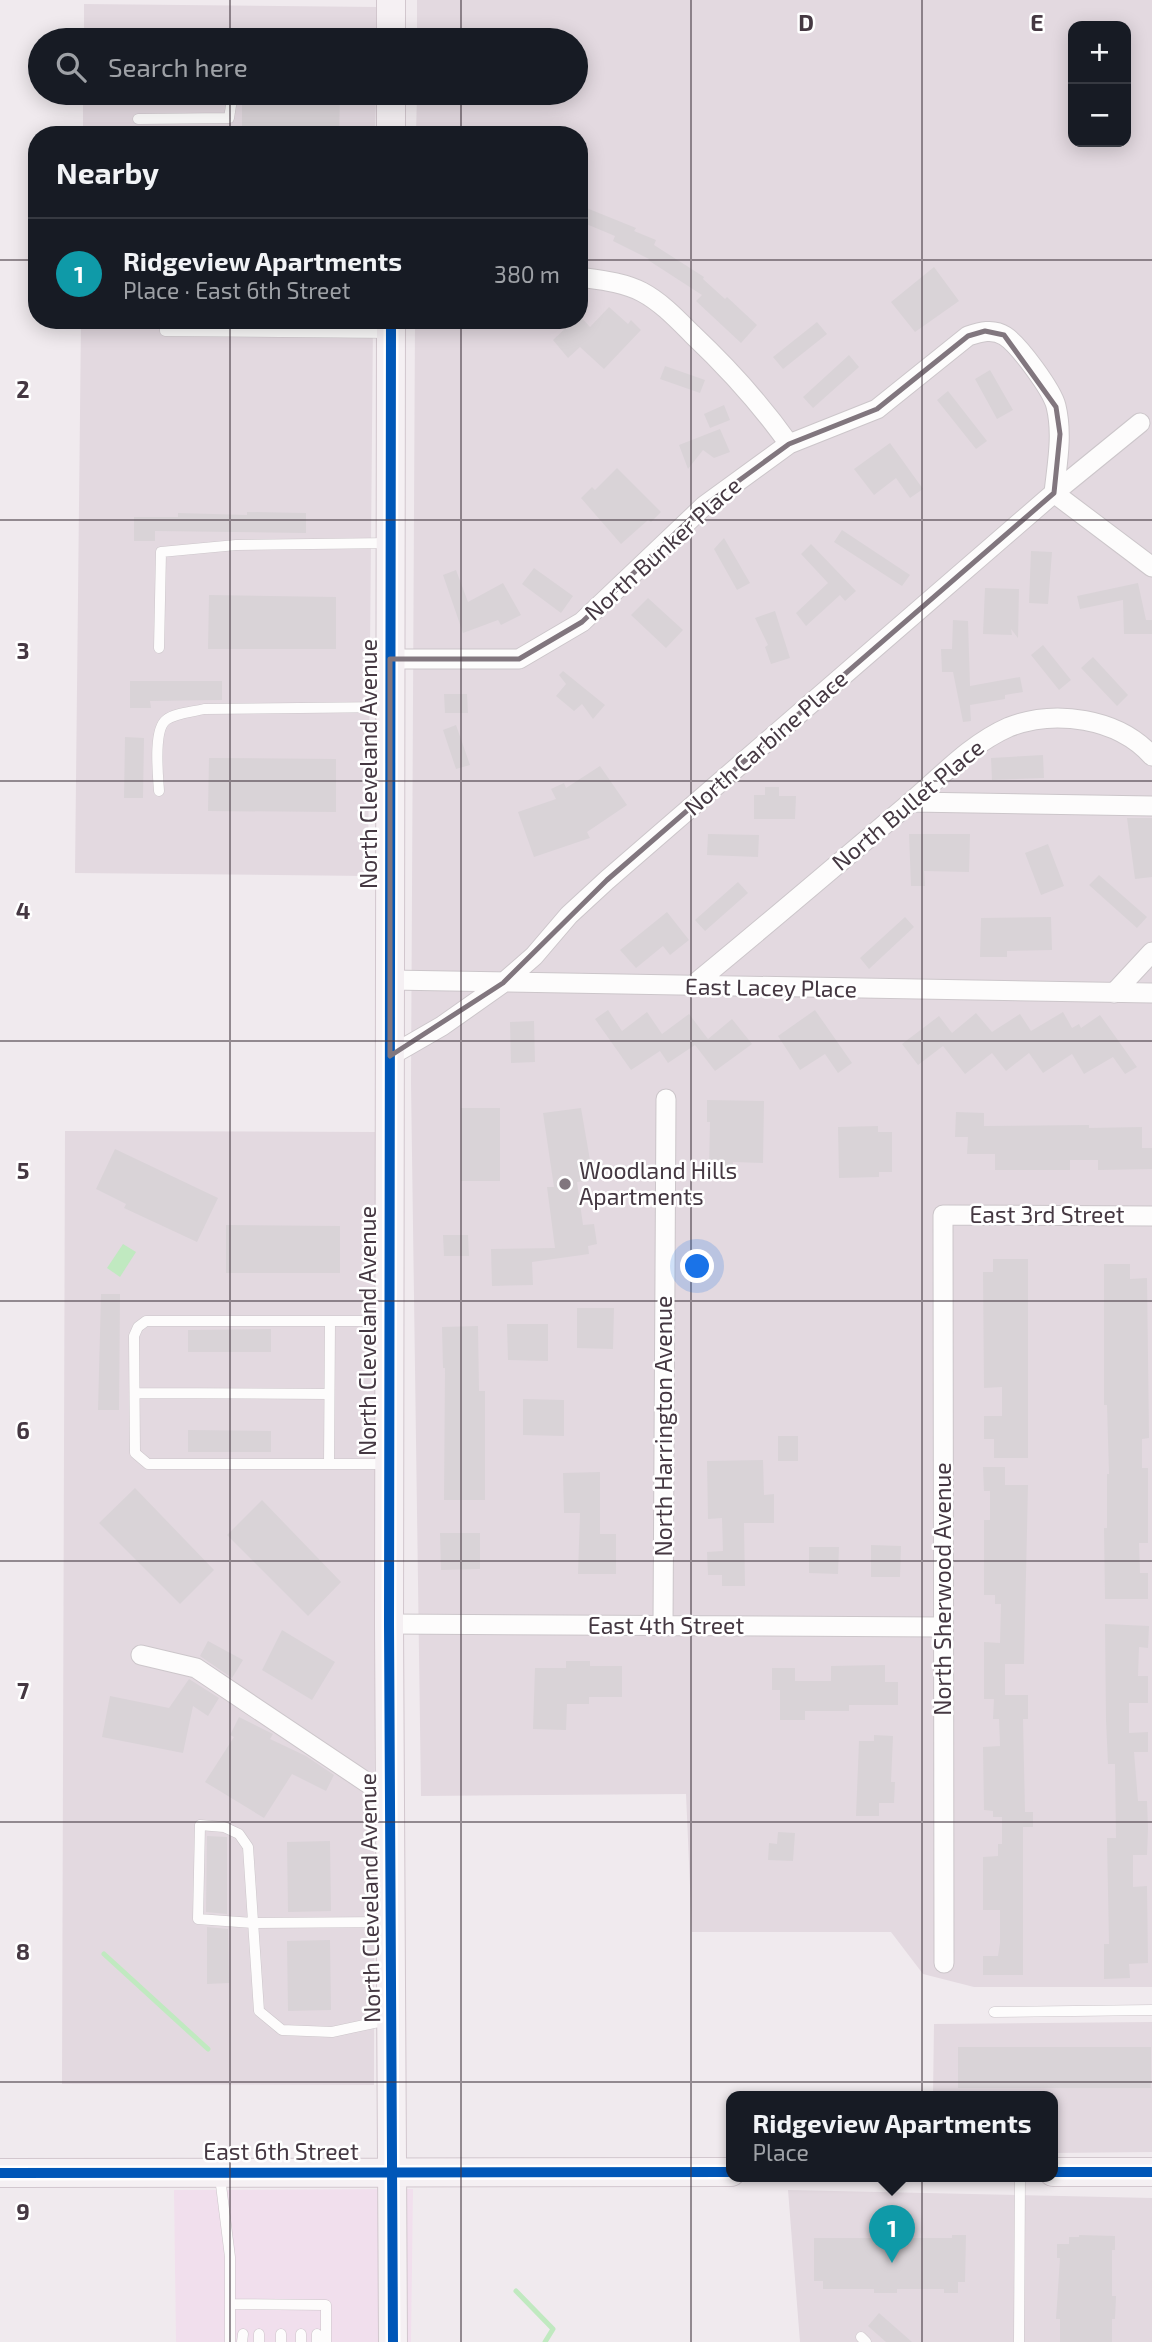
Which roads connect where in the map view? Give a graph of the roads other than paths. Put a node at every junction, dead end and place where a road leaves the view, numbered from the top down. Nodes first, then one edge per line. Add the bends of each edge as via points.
1 (391, 0) edge
2 (391, 28) edge
3 (231, 105) edge
4 (391, 105) edge
5 (138, 119) dead end
6 (391, 126) edge
7 (588, 278) edge
8 (165, 329) edge
9 (278, 329) edge
10 (391, 329) edge
11 (1140, 423) dead end
12 (789, 444) junction
13 (1054, 493) junction
14 (390, 543) junction
15 (1152, 567) edge
16 (159, 648) dead end
17 (390, 659) junction
18 (390, 707) junction
19 (1152, 756) edge
20 (159, 791) dead end
21 (912, 802) junction
22 (1152, 806) edge
23 (1152, 952) edge
24 (390, 980) junction
25 (503, 983) junction
26 (692, 986) junction
27 (1114, 993) junction
28 (1152, 993) edge
29 (390, 1056) junction
30 (666, 1099) dead end
31 (943, 1215) joint
32 (1152, 1216) edge
33 (330, 1321) junction
34 (389, 1321) junction
35 (135, 1392) junction
36 (329, 1394) junction
37 (329, 1464) junction
38 (389, 1464) junction
39 (389, 1625) junction
40 (663, 1626) junction
41 (942, 1627) junction
42 (141, 1655) dead end
43 (390, 1798) junction
44 (391, 1922) junction
45 (253, 1923) junction
46 (944, 1963) dead end
47 (1152, 2010) edge
48 (994, 2012) dead end
49 (392, 2019) junction
50 (393, 2172) junction
51 (726, 2172) edge
52 (1058, 2172) edge
53 (1152, 2172) edge
54 (0, 2173) edge
55 (220, 2173) junction
56 (1020, 2182) edge
57 (230, 2304) junction
58 (230, 2342) edge
59 (326, 2342) edge
60 (393, 2342) edge
61 (1019, 2342) edge

1 - 2 street
3 - 5 lane via 229,118
4 - 6 street
7 - 12 street via 623,284 666,308 764,408
8 - 9 lane
10 - 14 street, North Cleveland Avenue
11 - 13 street, North Carbine Place
12 - 13 street, North Bunker Place via 877,409 968,336 985,331 1004,335 1052,397 1060,434
12 - 17 street, North Bunker Place via 704,506 582,622 519,659
13 - 15 street
13 - 25 street, North Carbine Place via 607,880
14 - 16 lane via 236,545 161,552
14 - 17 street, North Cleveland Avenue
17 - 18 street, North Cleveland Avenue
18 - 20 lane via 204,709 165,720 158,732
18 - 24 street, North Cleveland Avenue
19 - 21 street, North Bullet Place via 1110,727 1059,717 1035,720 990,736
21 - 22 street
21 - 26 street, North Bullet Place
23 - 27 street
24 - 25 street, East Lacey Place
24 - 29 street, North Cleveland Avenue
25 - 26 street, East Lacey Place
25 - 29 street, North Carbine Place
26 - 27 street, East Lacey Place
27 - 28 street, East Lacey Place
29 - 34 street, North Cleveland Avenue
30 - 40 street, North Harrington Avenue
31 - 32 street, East 3rd Street
31 - 41 street, North Sherwood Avenue
33 - 34 lane
33 - 35 lane via 146,1321 134,1336
33 - 36 lane
34 - 38 street, North Cleveland Avenue
35 - 36 lane
35 - 37 lane via 135,1453 148,1464
36 - 37 lane
37 - 38 lane
38 - 39 street, North Cleveland Avenue
39 - 40 street, East 4th Street
39 - 43 street, North Cleveland Avenue
40 - 41 street, East 4th Street
41 - 46 street, North Sherwood Avenue
42 - 43 street via 196,1668
43 - 44 street, North Cleveland Avenue
44 - 45 lane
44 - 49 street, North Cleveland Avenue
45 - 45 lane via 198,1919 200,1825 224,1827 239,1834 248,1847
45 - 49 lane via 259,2011 282,2030 332,2032
47 - 48 lane
49 - 50 street, North Cleveland Avenue
50 - 51 street, East 6th Street
50 - 55 street, East 6th Street
50 - 60 street, North Cleveland Avenue
52 - 53 street
54 - 55 street, East 6th Street
55 - 57 lane via 230,2257
56 - 61 lane
57 - 58 lane
57 - 59 lane via 242,2309 317,2310 326,2305

